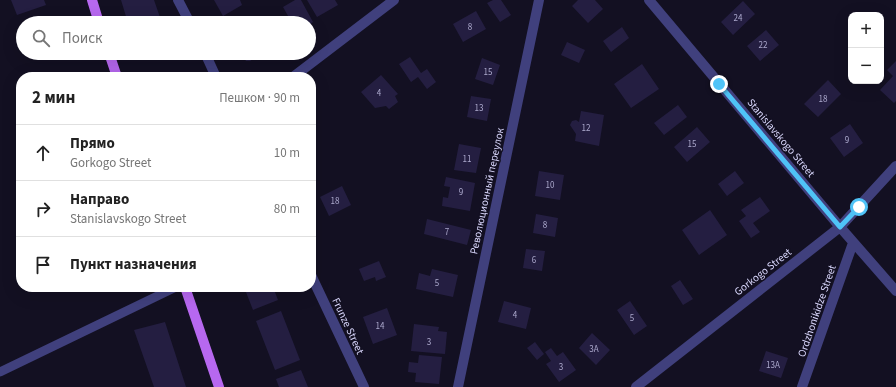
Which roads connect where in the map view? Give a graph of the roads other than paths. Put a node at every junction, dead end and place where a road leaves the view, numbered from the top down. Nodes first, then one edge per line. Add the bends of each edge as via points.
1 (92, 0) edge
2 (178, 0) edge
3 (394, 0) edge
4 (539, 0) edge
5 (649, 0) edge
6 (97, 16) edge
7 (186, 16) edge
8 (316, 59) edge
9 (111, 60) edge
10 (208, 60) edge
11 (315, 60) edge
12 (115, 72) edge
13 (214, 72) edge
14 (300, 72) edge
15 (896, 166) edge
16 (840, 227) junction
17 (853, 242) junction
18 (316, 286) edge
19 (896, 291) edge
20 (166, 292) edge
21 (187, 292) edge
22 (0, 372) edge
23 (219, 387) edge
24 (364, 387) edge
25 (458, 387) edge
26 (636, 387) edge
27 (802, 387) edge

1 - 6 main road
2 - 7 street
3 - 8 street
4 - 25 street, Революционный переулок
5 - 16 street, Stanislavskogo Street
9 - 12 main road
10 - 13 street
11 - 14 street
15 - 16 street, Gorkogo Street
16 - 17 street, Stanislavskogo Street
16 - 26 street, Gorkogo Street
17 - 19 street, Stanislavskogo Street
17 - 27 street, Ordzhonikidze Street
18 - 24 street, Frunze Street
20 - 22 lane
21 - 23 main road

